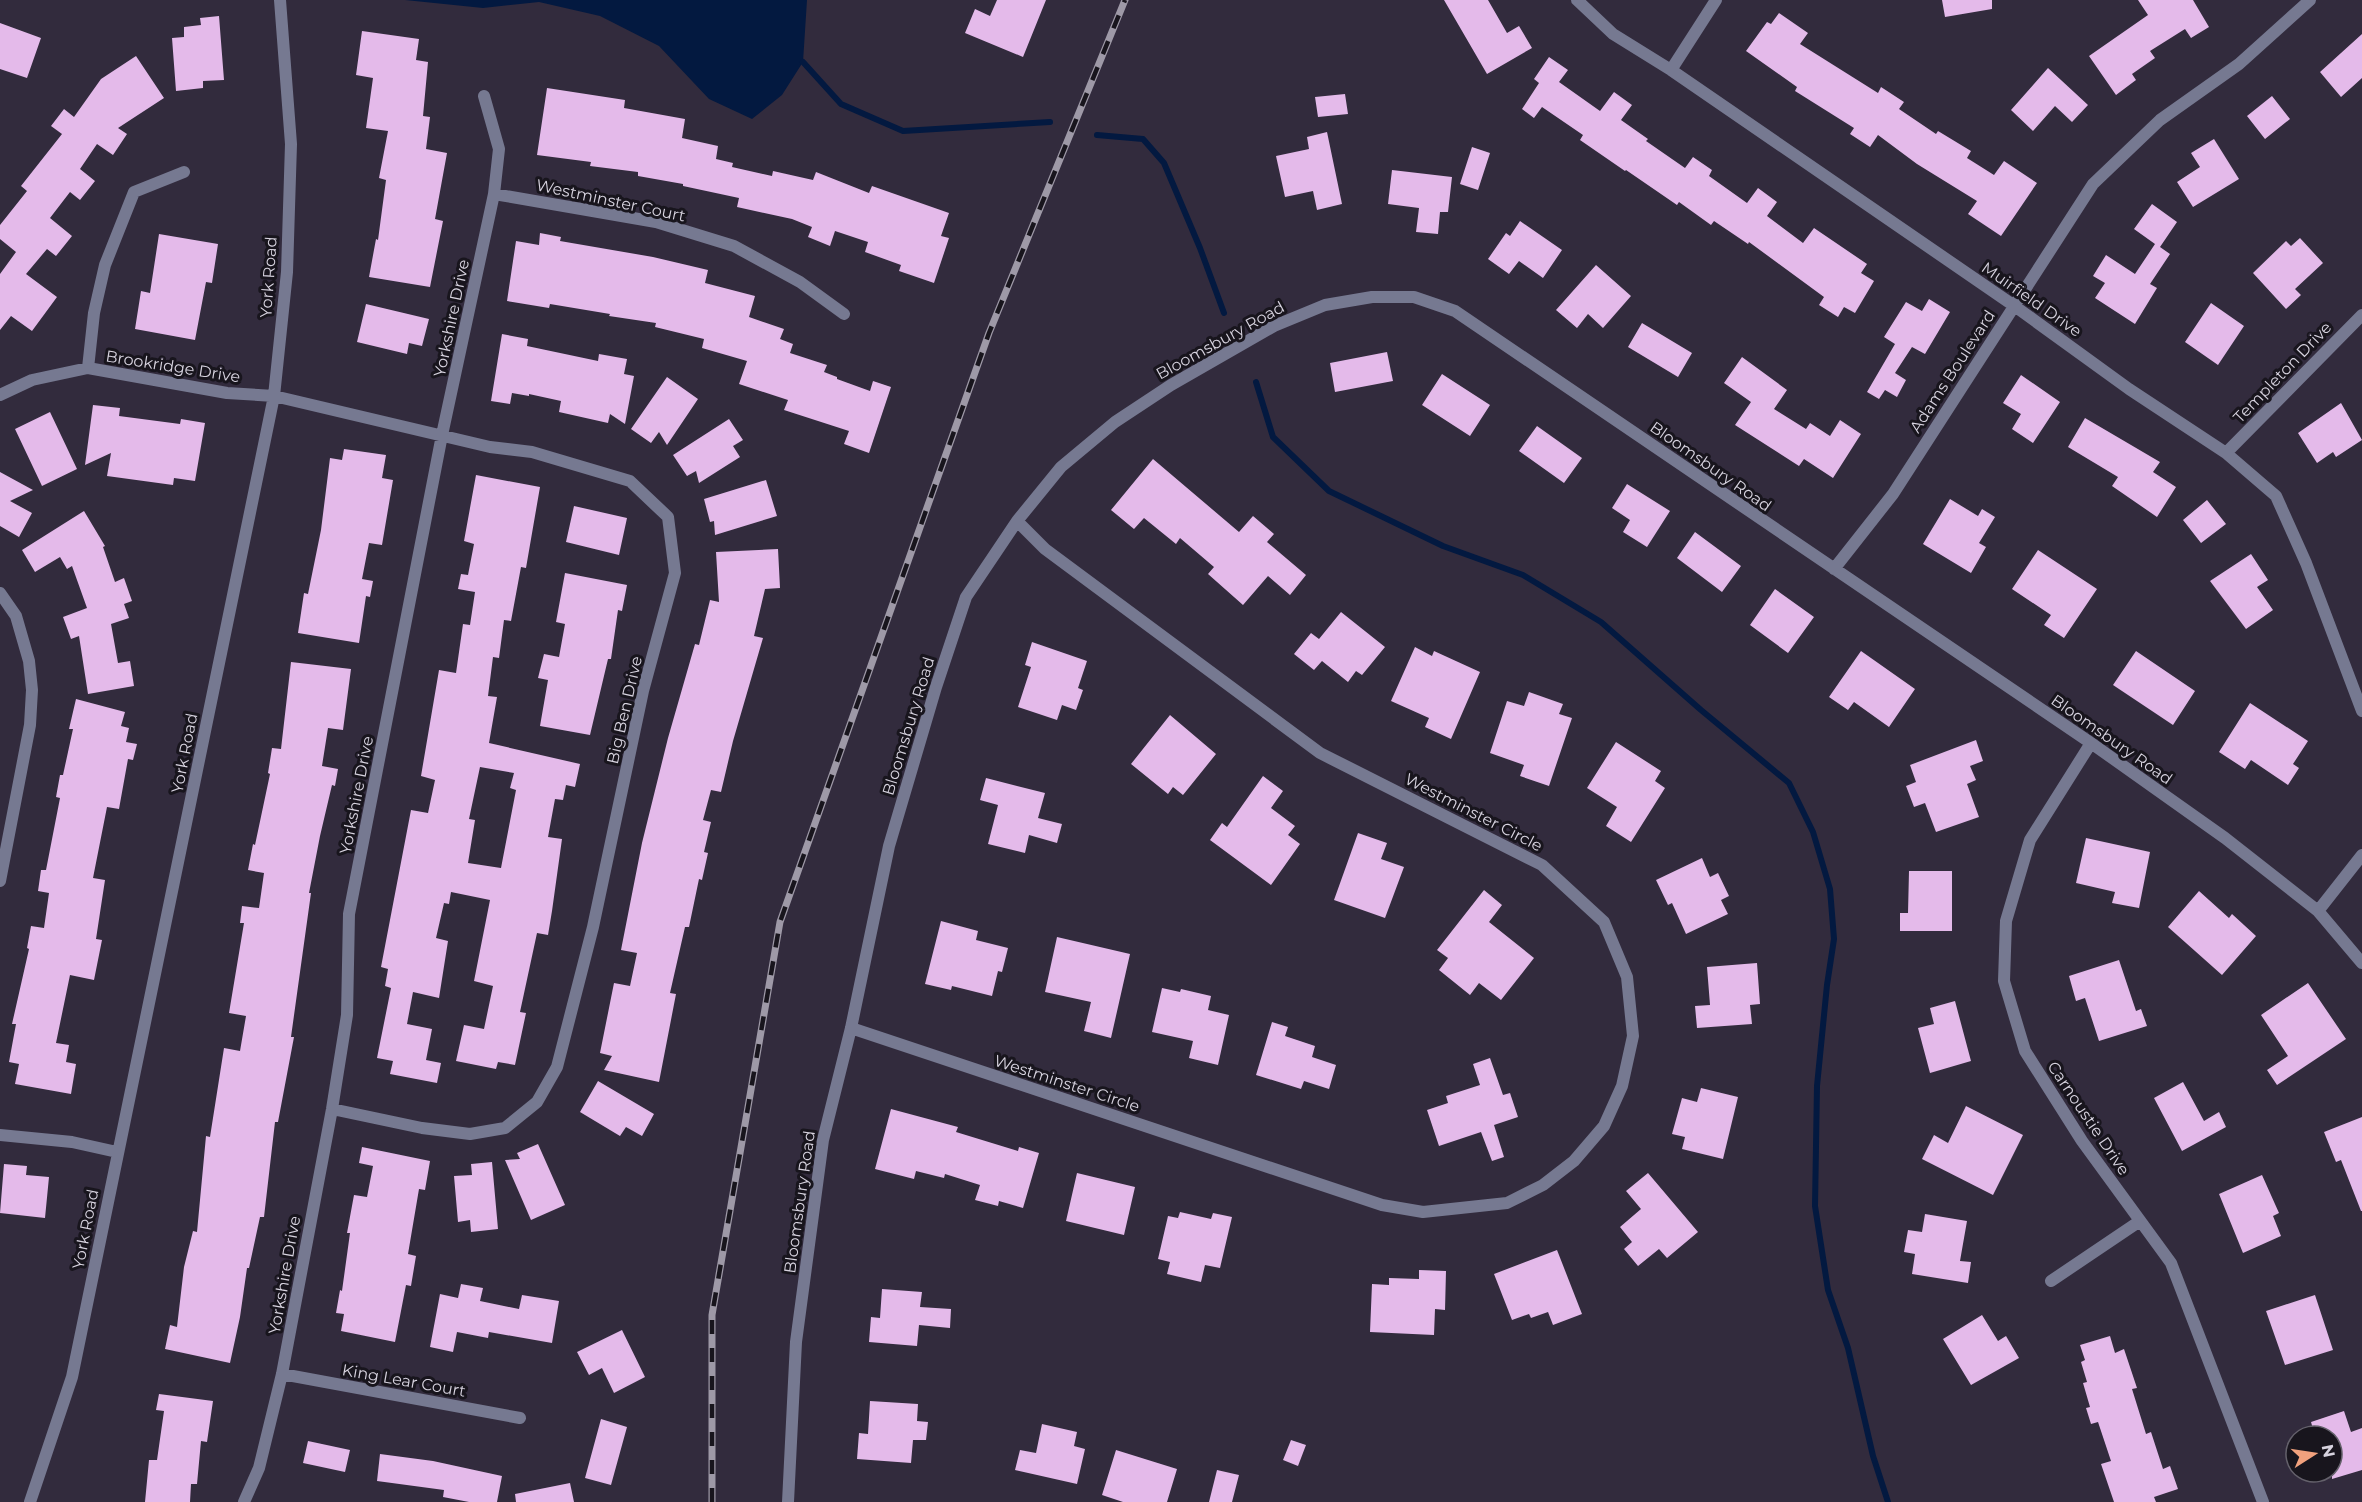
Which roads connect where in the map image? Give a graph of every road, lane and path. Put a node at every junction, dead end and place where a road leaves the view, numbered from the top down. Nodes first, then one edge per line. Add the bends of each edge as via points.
1 (280, 0) edge
2 (1577, 0) edge
3 (1716, 0) edge
4 (2310, 0) edge
5 (1671, 70) junction
6 (484, 96) dead end
7 (184, 172) dead end
8 (494, 194) junction
9 (2013, 305) junction
10 (844, 314) dead end
11 (2362, 315) edge
12 (88, 369) junction
13 (0, 395) edge
14 (274, 396) junction
15 (442, 435) junction
16 (2226, 453) junction
17 (1017, 521) junction
18 (1834, 569) junction
19 (0, 593) edge
20 (2362, 711) edge
21 (2091, 743) junction
22 (2362, 855) edge
23 (0, 881) edge
24 (2318, 911) junction
25 (2362, 963) edge
26 (851, 1028) junction
27 (332, 1109) junction
28 (0, 1136) edge
29 (117, 1152) junction
30 (2140, 1221) junction
31 (2051, 1281) dead end
32 (282, 1374) junction
33 (520, 1418) dead end
34 (30, 1502) edge
35 (244, 1502) edge
36 (788, 1502) edge
37 (2263, 1502) edge

1 - 14 street, York Road via 291,144 287,272
2 - 5 street, Muirfield Drive via 1613,34
3 - 5 street
4 - 9 street, Adams Boulevard via 2239,64 2160,120 2093,184
5 - 9 street, Muirfield Drive
6 - 8 street, Yorkshire Drive via 499,149
7 - 12 street via 134,192 105,265 94,313
8 - 10 street, Westminster Court via 656,222 735,246 800,282
8 - 15 street, Yorkshire Drive
9 - 16 street, Muirfield Drive
9 - 18 street, Adams Boulevard via 1893,494
11 - 16 street, Templeton Drive
12 - 13 street, Brookridge Drive via 32,380
12 - 14 street, Brookridge Drive via 227,393
14 - 15 street, Big Ben Drive
14 - 29 street, York Road
15 - 27 street, Yorkshire Drive via 349,914 347,1015
15 - 27 street, Big Ben Drive via 532,452 630,481 668,517 675,573 643,691 557,1067 537,1102 506,1128 470,1134
16 - 20 street, Muirfield Drive via 2276,496
17 - 18 street, Bloomsbury Road via 1061,467 1115,422 1274,326 1325,305 1372,297 1414,297 1455,311
17 - 26 street, Bloomsbury Road via 966,597 936,687 889,846
17 - 26 street, Westminster Circle via 1045,549 1320,753 1542,865 1604,922 1627,977 1633,1036 1622,1086 1604,1126 1574,1161 1543,1185 1507,1203 1423,1212 1382,1205
18 - 21 street, Bloomsbury Road
19 - 23 street via 16,616 29,661 32,690 30,725
21 - 24 street, Bloomsbury Road via 2225,838
21 - 30 street, Carnoustie Drive via 2030,840 2006,921 2004,981 2025,1051 2082,1141
22 - 24 street
24 - 25 street, Bloomsbury Road
26 - 36 street, Bloomsbury Road via 823,1140 796,1342
27 - 32 street, Yorkshire Drive
28 - 29 street via 72,1142
29 - 34 street, York Road via 72,1377
30 - 31 street
30 - 37 street, Carnoustie Drive via 2171,1263
32 - 33 street, King Lear Court
32 - 35 street, Yorkshire Drive via 259,1468

